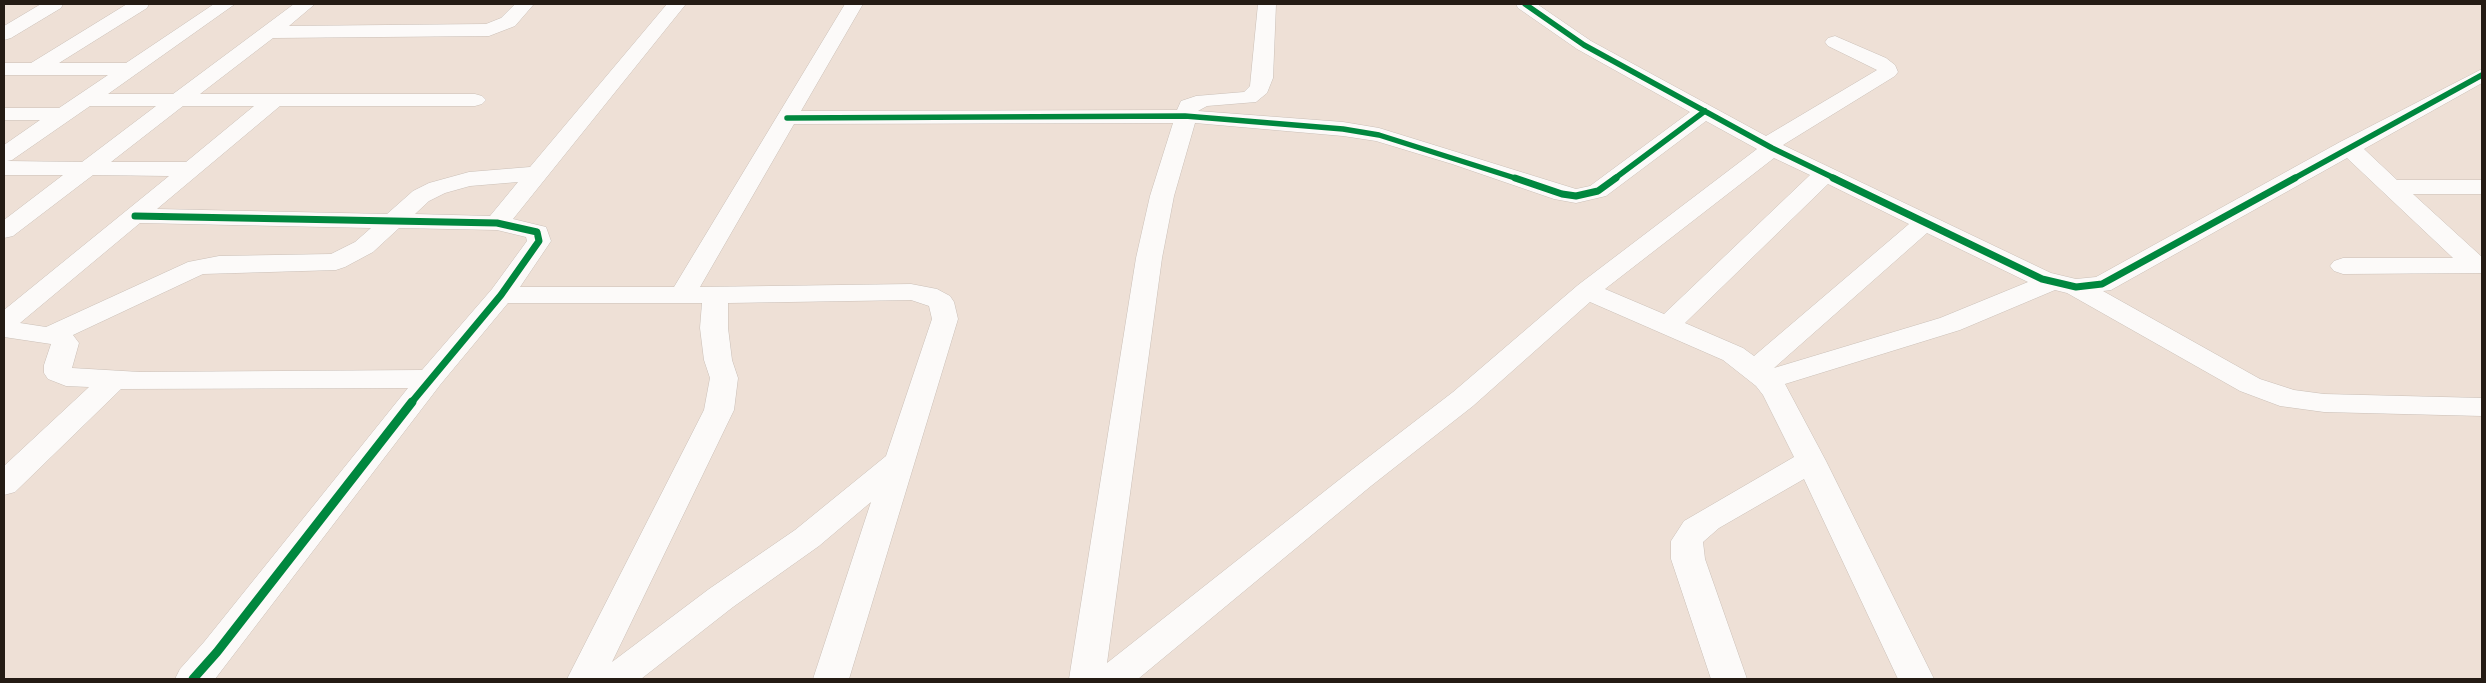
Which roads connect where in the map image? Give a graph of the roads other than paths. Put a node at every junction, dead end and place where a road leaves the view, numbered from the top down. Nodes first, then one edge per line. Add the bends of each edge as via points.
1 (54, 4) edge
2 (140, 4) edge
3 (226, 4) edge
4 (306, 4) edge
5 (525, 4) edge
6 (677, 4) edge
7 (854, 4) edge
8 (1267, 4) edge
9 (1525, 4) edge
10 (269, 32) junction
11 (4, 34) edge
12 (1834, 42) dead end
13 (4, 69) edge
14 (35, 69) junction
15 (130, 69) junction
16 (2482, 75) edge
17 (86, 100) junction
18 (181, 100) junction
19 (274, 100) junction
20 (475, 100) dead end
21 (1705, 111) junction
22 (4, 114) edge
23 (63, 114) junction
24 (1185, 116) junction
25 (788, 118) junction
26 (1769, 146) junction
27 (2348, 147) junction
28 (4, 155) edge
29 (4, 168) edge
30 (86, 169) junction
31 (189, 169) junction
32 (536, 174) junction
33 (1825, 174) junction
34 (2392, 187) junction
35 (2482, 187) edge
36 (135, 216) junction
37 (393, 220) junction
38 (1925, 222) junction
39 (497, 223) junction
40 (4, 232) edge
41 (2479, 265) edge
42 (2343, 266) dead end
43 (2064, 284) junction
44 (1587, 291) junction
45 (682, 294) junction
46 (501, 295) junction
47 (715, 295) junction
48 (4, 323) edge
49 (1667, 326) junction
50 (4, 330) edge
51 (52, 334) junction
52 (1760, 375) junction
53 (430, 379) junction
54 (114, 380) junction
55 (2482, 407) edge
56 (899, 462) junction
57 (1811, 462) junction
58 (4, 484) edge
59 (193, 679) edge
60 (585, 679) edge
61 (615, 679) edge
62 (831, 679) edge
63 (1087, 679) edge
64 (1113, 679) edge
65 (1729, 679) edge
66 (1916, 679) edge

1 - 11 street
2 - 14 street
3 - 15 street
4 - 10 street
5 - 10 street via 508,22 488,30
6 - 32 street
7 - 25 street
8 - 24 street via 1260,89 1241,100 1197,101 1189,106
9 - 21 street via 1584,45
10 - 18 street
12 - 26 street via 1879,62 1888,72
13 - 14 street
14 - 15 street
15 - 17 street
16 - 27 street
17 - 18 street
17 - 23 street
18 - 19 street
18 - 30 street
19 - 20 street
19 - 31 street
21 - 24 street via 1598,191 1576,196 1379,135
21 - 26 street
22 - 23 street
23 - 28 street
24 - 25 street
24 - 63 street via 1162,196 1149,258
25 - 45 street
26 - 33 street
26 - 44 street
27 - 34 street
27 - 43 street via 2102,284
29 - 30 street
30 - 31 street
30 - 40 street
31 - 36 street
32 - 37 street via 452,183 421,196
32 - 39 street
33 - 38 street
33 - 49 street
34 - 35 street
34 - 41 street
36 - 37 street
36 - 48 street
37 - 39 street
37 - 51 street via 364,247 336,262 219,264 196,268
38 - 43 street
38 - 52 street
39 - 46 street via 537,232 539,241
41 - 42 street
43 - 52 street via 1950,324
43 - 55 street via 2250,385 2290,399 2324,403
44 - 49 street
44 - 64 street via 1463,399
45 - 46 street
45 - 47 street
46 - 53 street
47 - 56 street via 911,292 928,295 941,302 945,319
47 - 60 street via 714,328 724,378 719,410
49 - 52 street via 1733,354
50 - 51 street
51 - 54 street via 61,337 65,343 58,373 66,377
52 - 57 street via 1776,392
53 - 54 street
53 - 59 street
54 - 58 street
56 - 61 street via 807,538 721,598
56 - 62 street
57 - 65 street via 1708,520 1695,529 1687,541 1688,559
57 - 66 street

